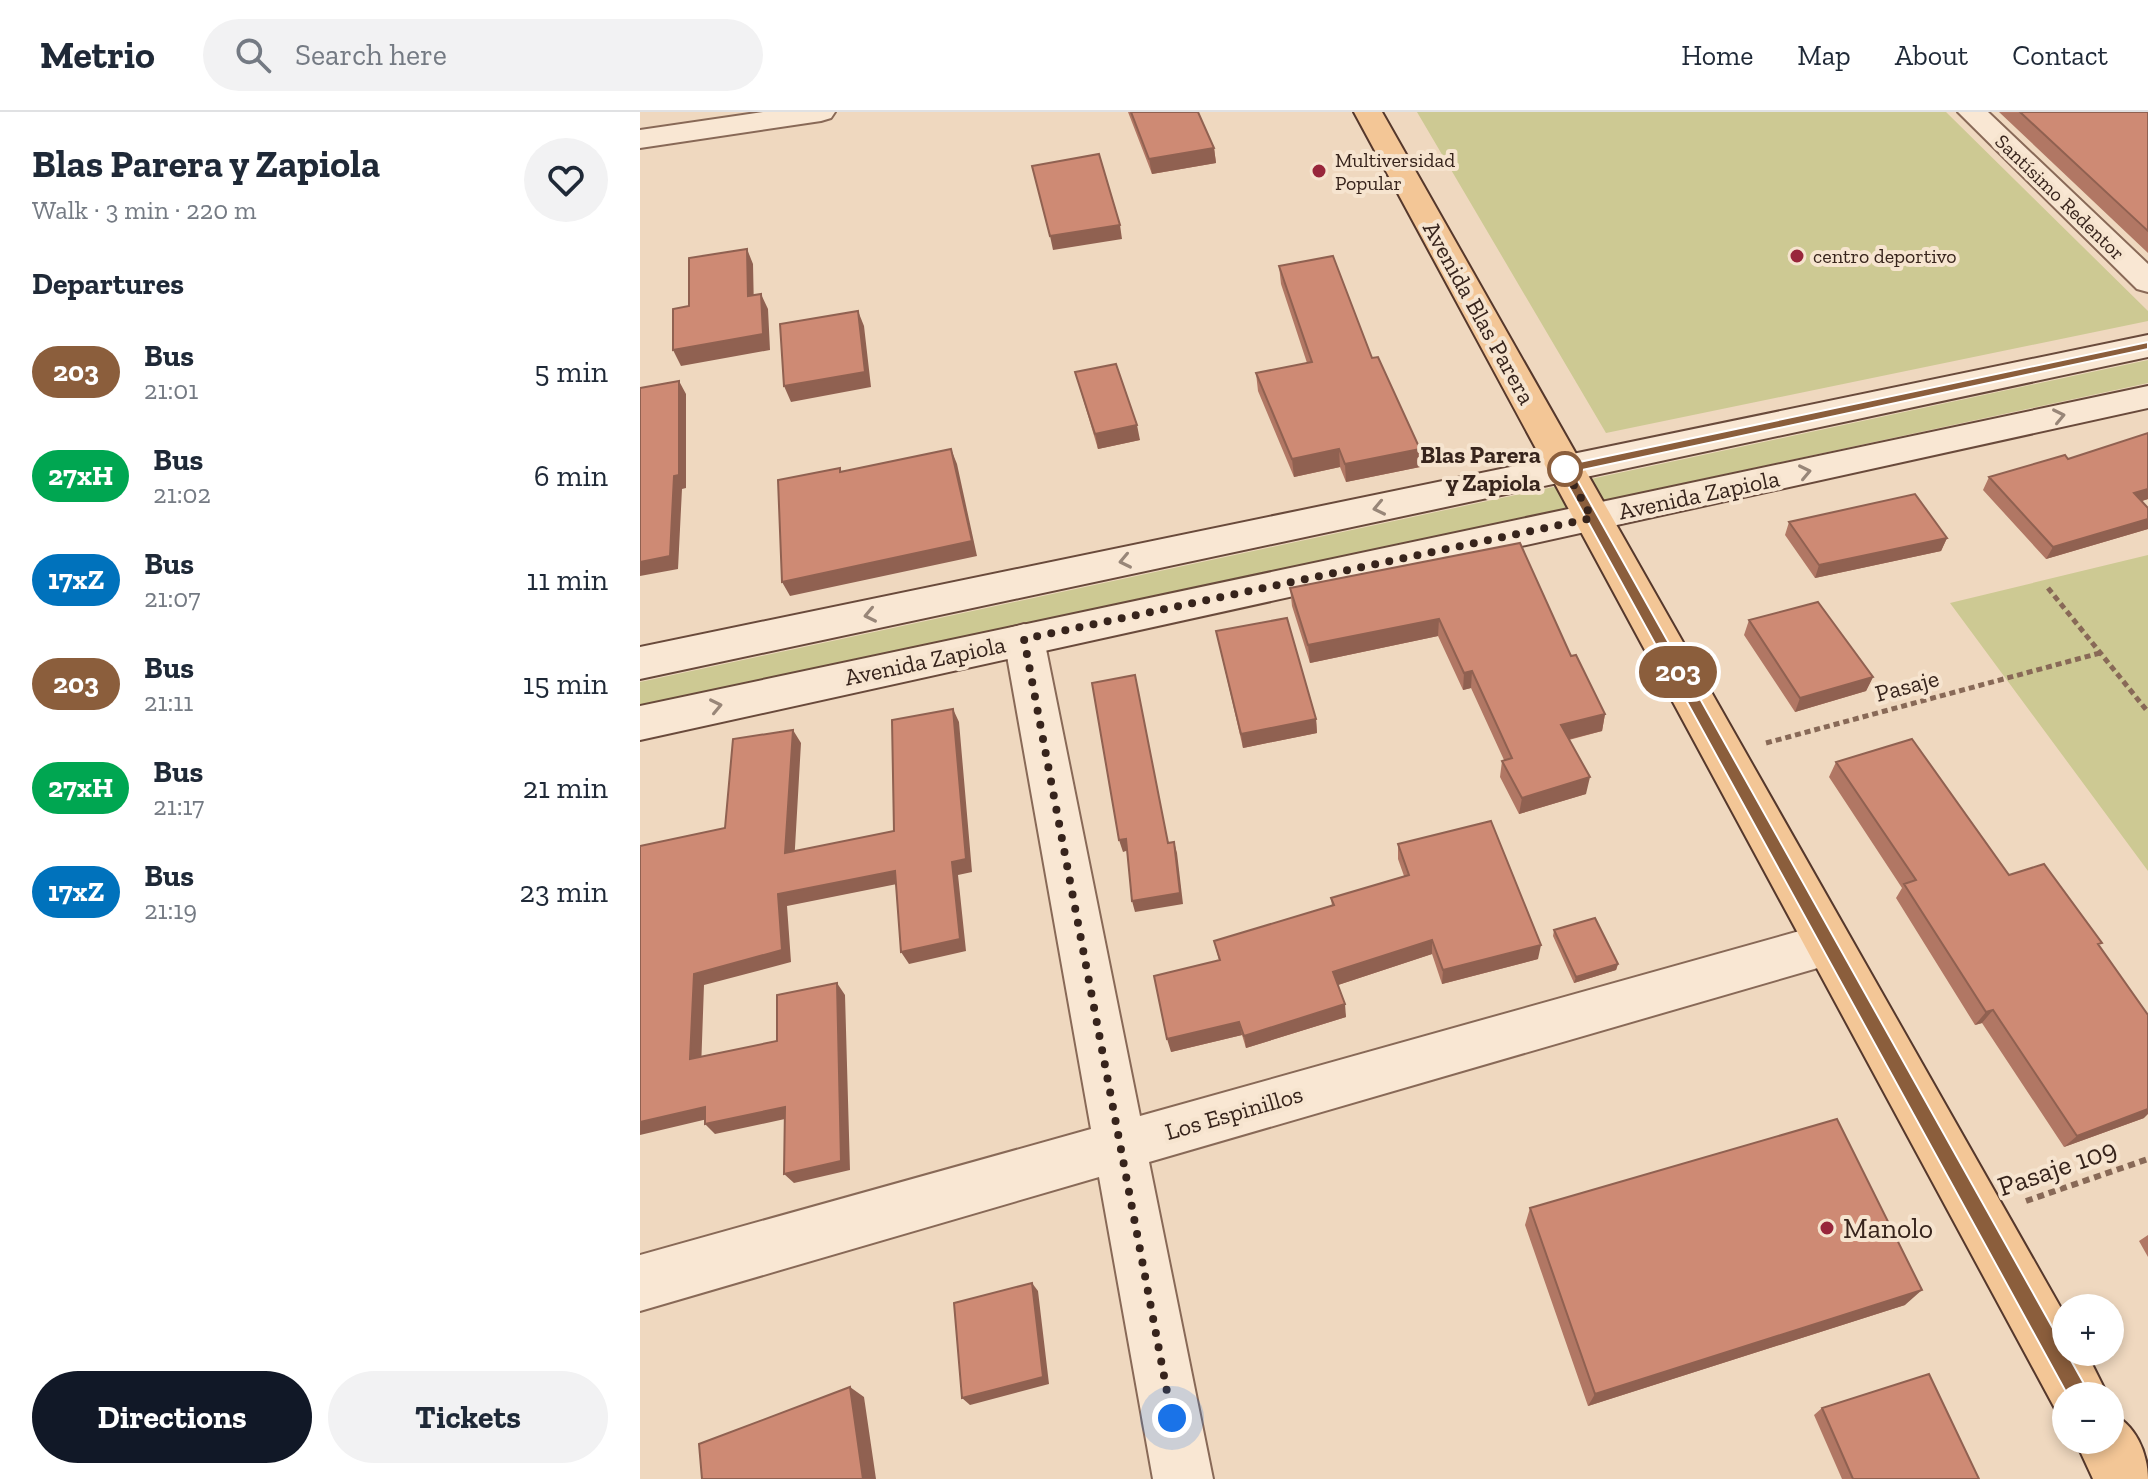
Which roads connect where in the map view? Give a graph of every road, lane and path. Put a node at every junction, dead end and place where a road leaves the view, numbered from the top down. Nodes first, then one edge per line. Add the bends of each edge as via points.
1 (821, 112) edge
2 (1368, 112) edge
3 (1972, 112) edge
4 (640, 139) edge
5 (2148, 282) edge
6 (2148, 346) edge
7 (2148, 397) edge
8 (1565, 469) junction
9 (1592, 518) junction
10 (2048, 588) dead end
11 (1024, 639) junction
12 (2100, 653) junction
13 (640, 663) edge
14 (2148, 712) edge
15 (640, 723) edge
16 (1723, 754) junction
17 (1828, 944) junction
18 (1120, 1146) junction
19 (2148, 1159) edge
20 (1980, 1217) junction
21 (640, 1283) edge
22 (2071, 1382) edge
23 (2112, 1454) edge
24 (1183, 1479) edge
25 (2126, 1479) edge

1 - 4 main road
2 - 8 main road, Avenida Blas Parera
3 - 5 main road, Santísimo Redentor
6 - 8 main road
9 -> 7 main road, Avenida Zapiola
8 - 9 main road, Avenida Blas Parera
8 -> 13 main road
9 - 11 main road, Avenida Zapiola
9 - 16 main road, Avenida Blas Parera
10 - 12 path
15 -> 11 main road, Avenida Zapiola
11 - 18 main road
12 - 14 path
12 - 16 path, Pasaje
16 - 17 main road, Avenida Blas Parera
17 - 18 main road, Los Espinillos
17 - 20 main road, Avenida Blas Parera
18 - 21 main road, Los Espinillos
18 - 24 main road
19 - 20 path, Pasaje 109
20 - 22 main road, Avenida Blas Parera
23 - 25 main road

